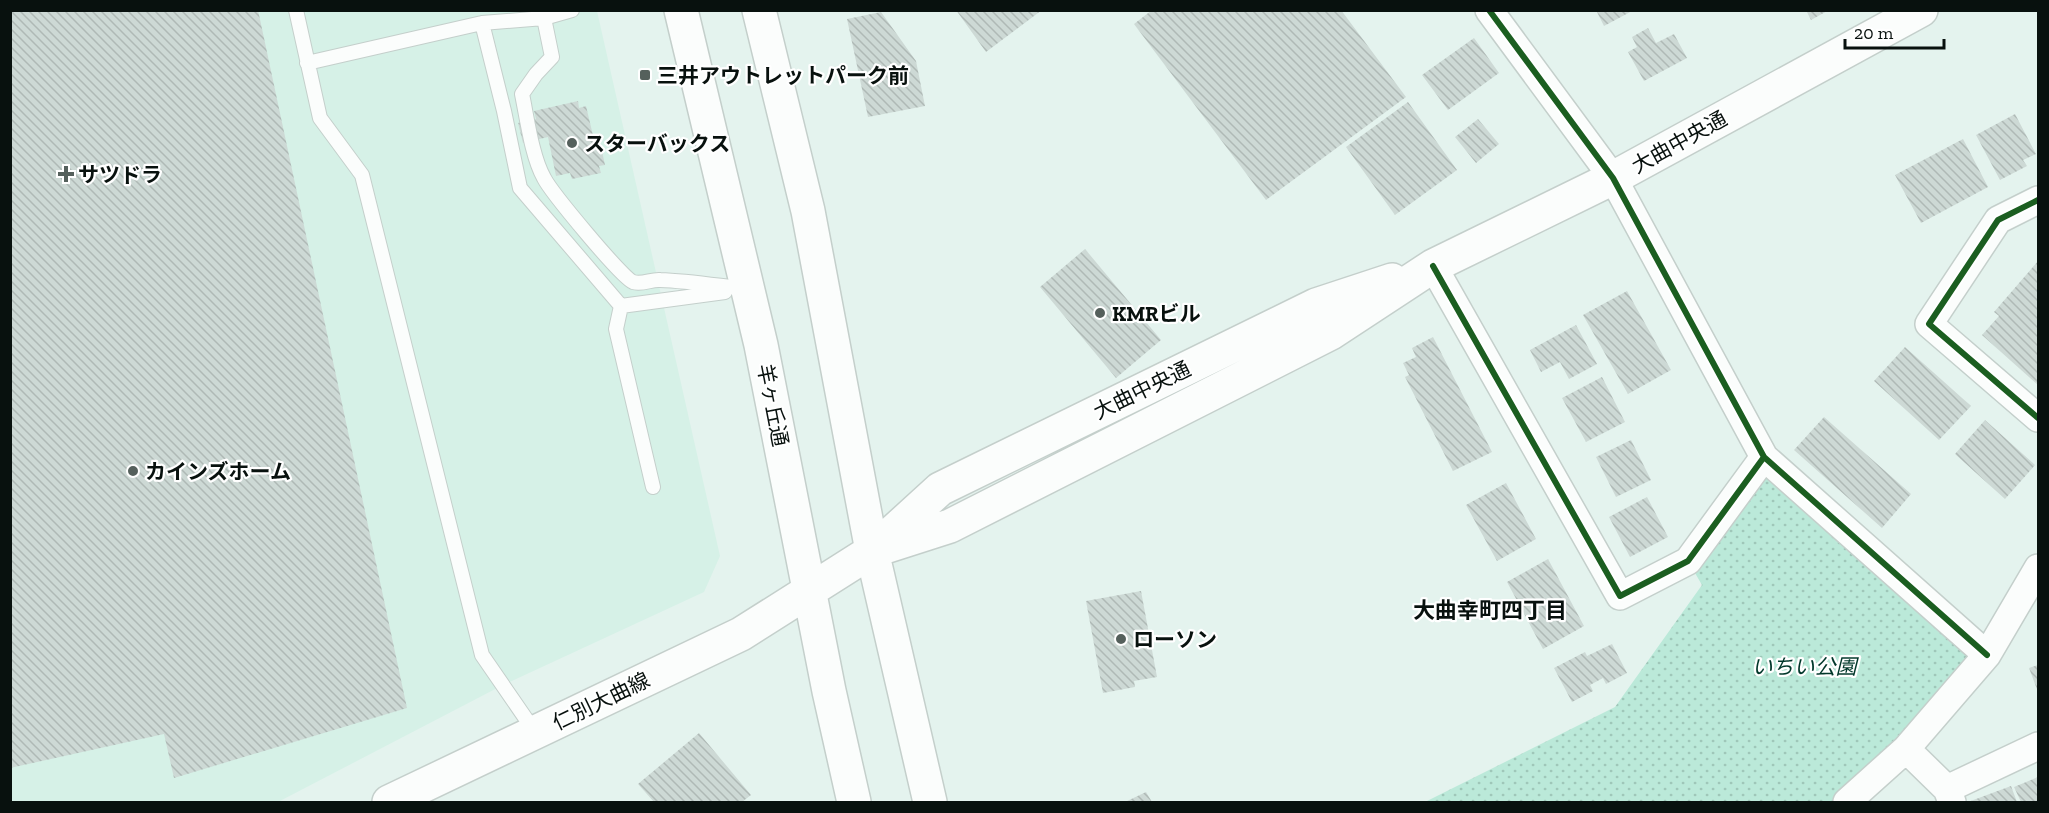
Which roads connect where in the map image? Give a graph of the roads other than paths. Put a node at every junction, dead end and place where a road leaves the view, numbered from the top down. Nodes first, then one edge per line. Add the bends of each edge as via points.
1 (296, 10) edge
2 (572, 10) edge
3 (681, 10) edge
4 (759, 10) edge
5 (1489, 10) edge
6 (1921, 10) edge
7 (543, 14) edge
8 (482, 23) junction
9 (308, 63) junction
10 (1613, 178) junction
11 (2038, 200) edge
12 (1433, 266) junction
13 (747, 289) junction
14 (621, 306) junction
15 (2038, 418) edge
16 (1764, 457) junction
17 (653, 487) dead end
18 (872, 551) junction
19 (2038, 568) edge
20 (809, 591) junction
21 (1987, 655) junction
22 (535, 732) junction
23 (2038, 746) edge
24 (1906, 749) junction
25 (1949, 796) edge
26 (389, 802) edge
27 (854, 802) edge
28 (930, 802) edge
29 (1847, 802) edge

1 - 9 lane
2 - 7 lane
3 - 13 main road, 羊ヶ丘通
4 - 18 main road via 808,211
5 - 10 street
6 - 10 main road, 大曲中央通
7 - 8 lane
7 - 13 lane via 552,57 522,94 544,179 632,282 657,279
8 - 9 lane
8 - 14 lane via 520,188
9 - 22 lane via 320,118 362,175 482,655
10 - 12 main road, 大曲中央通
10 - 16 street
11 - 15 street via 1998,220 1929,324
12 - 16 street via 1620,596 1688,561
12 - 18 main road, 大曲中央通 via 1316,305 940,489
13 - 14 lane
13 - 20 main road, 羊ヶ丘通
14 - 17 lane via 616,329
16 - 21 street
18 - 20 main road, 大曲中央通
18 - 28 main road
19 - 21 street
20 - 22 main road, 仁別大曲線 via 741,634
20 - 27 main road, 羊ヶ丘通
21 - 24 street
22 - 26 main road, 仁別大曲線
23 - 25 street
24 - 25 street
24 - 29 street

